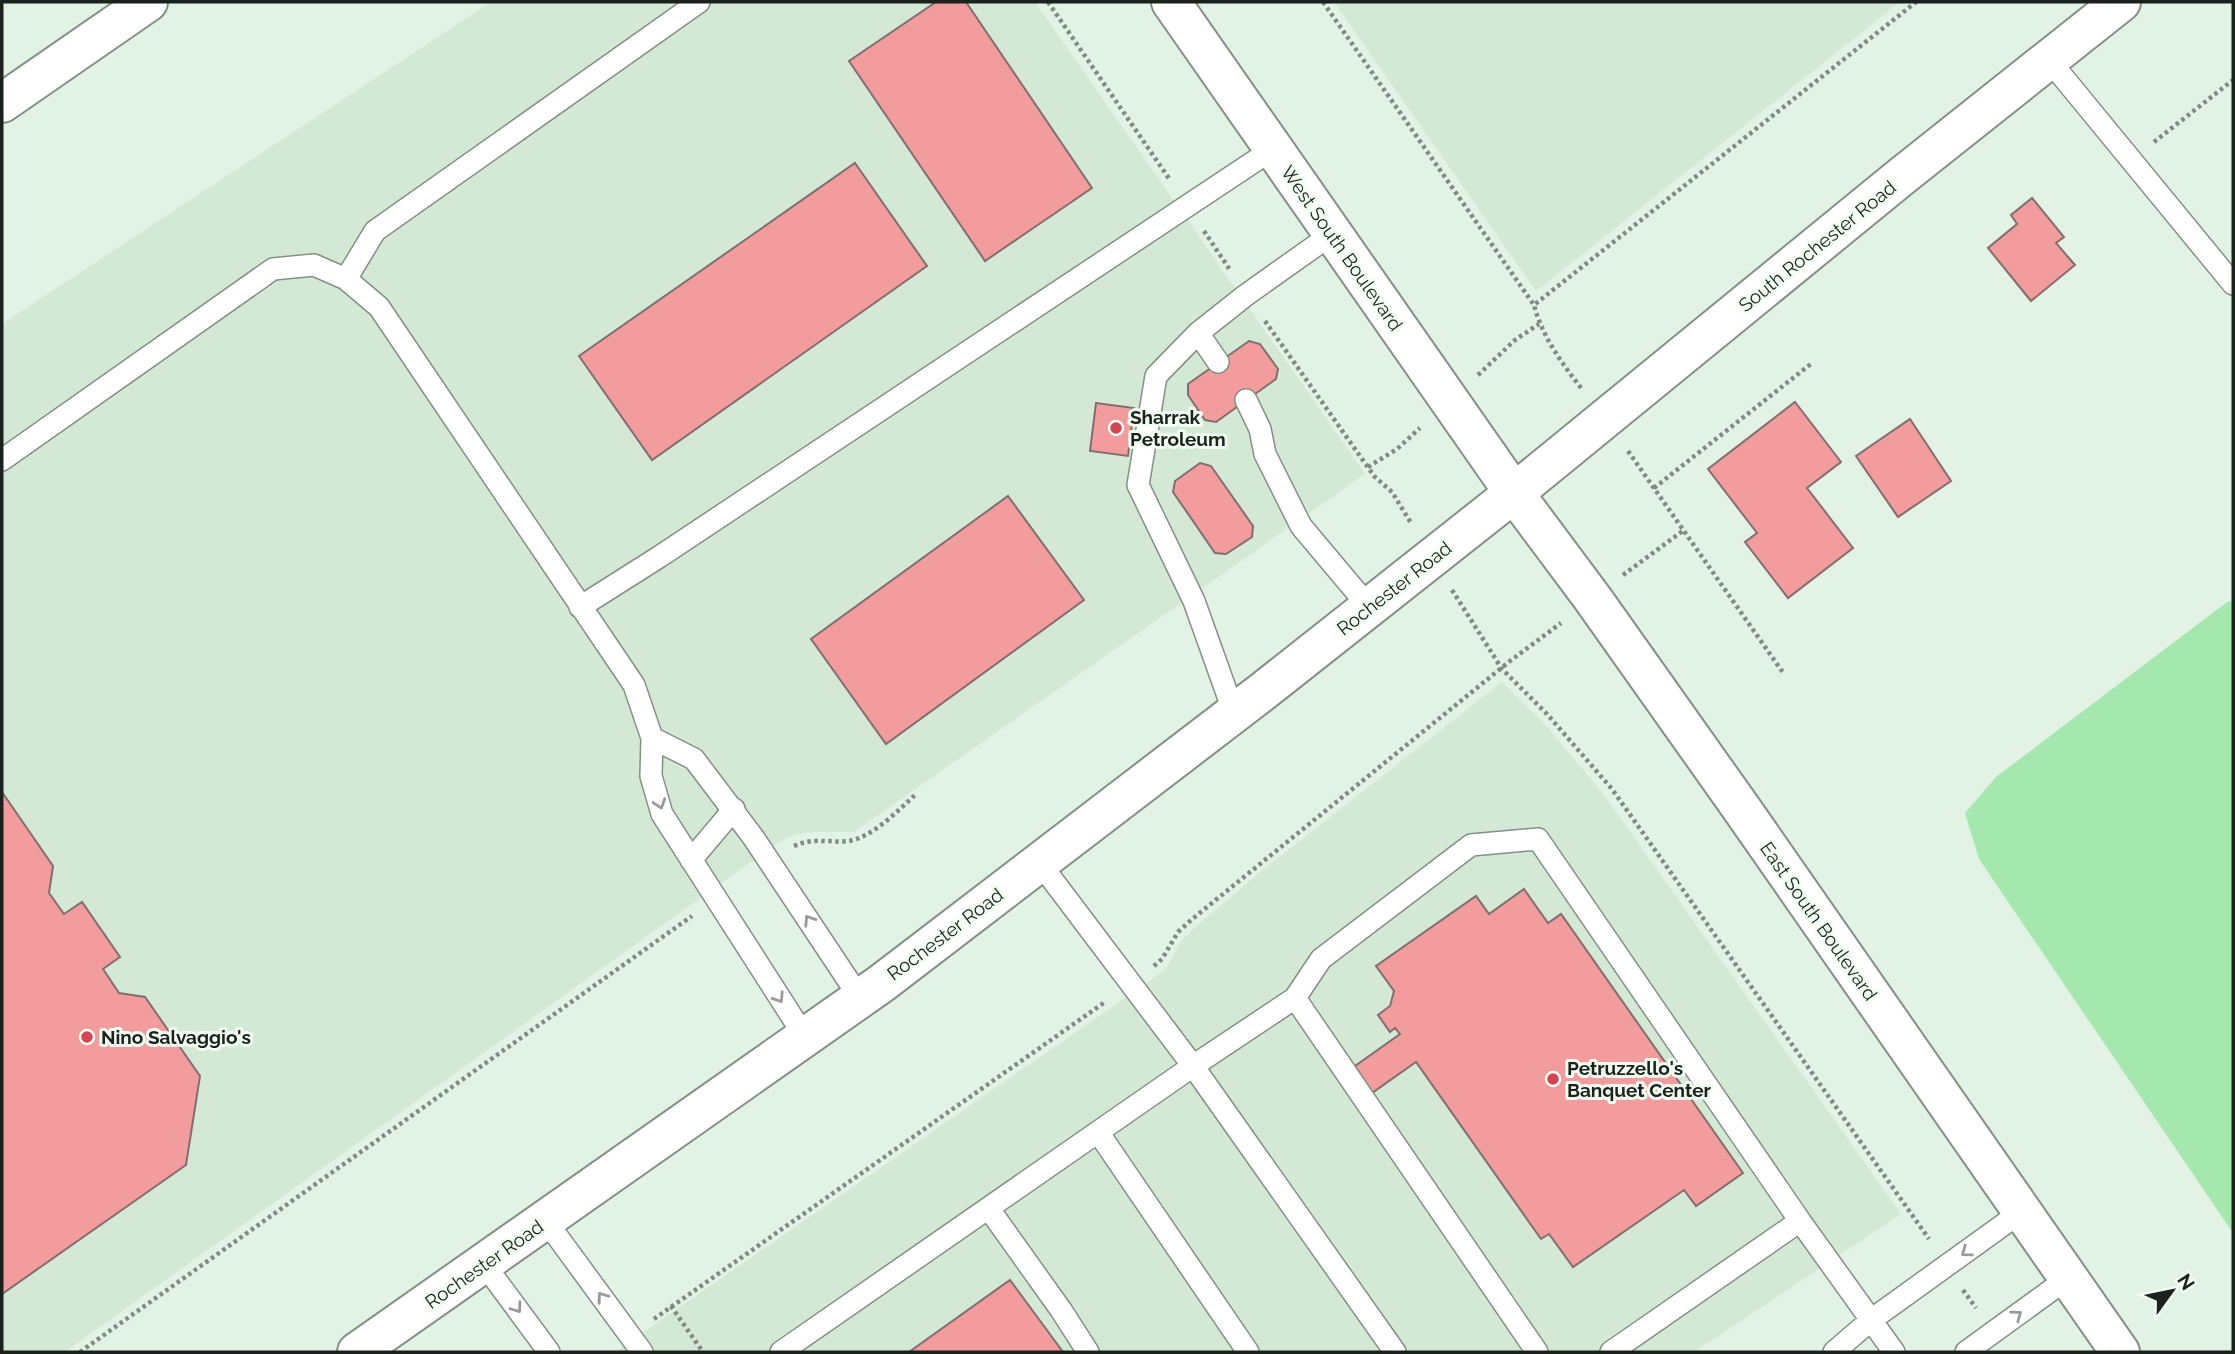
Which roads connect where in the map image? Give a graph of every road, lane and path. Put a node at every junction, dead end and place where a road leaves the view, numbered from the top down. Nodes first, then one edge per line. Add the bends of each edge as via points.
1 (148, 2) edge
2 (699, 2) edge
3 (1048, 2) edge
4 (1171, 2) edge
5 (1323, 2) edge
6 (1916, 2) edge
7 (2114, 4) edge
8 (2049, 60) junction
9 (2233, 80) edge
10 (2, 103) edge
11 (2153, 143) dead end
12 (1273, 149) junction
13 (1188, 206) junction
14 (1332, 234) junction
15 (346, 279) junction
16 (2233, 284) edge
17 (1246, 295) junction
18 (1534, 305) junction
19 (1539, 324) junction
20 (1198, 333) junction
21 (1501, 354) dead end
22 (1219, 362) dead end
23 (1561, 362) dead end
24 (1812, 363) dead end
25 (1246, 400) dead end
26 (1398, 449) dead end
27 (2, 460) edge
28 (1368, 467) junction
29 (1641, 468) dead end
30 (1654, 488) junction
31 (1392, 492) dead end
32 (1514, 493) junction
33 (1684, 530) junction
34 (1636, 565) dead end
35 (580, 607) junction
36 (1369, 607) junction
37 (1476, 630) dead end
38 (1534, 643) dead end
39 (1502, 670) junction
40 (1784, 674) dead end
41 (1234, 713) junction
42 (652, 738) junction
43 (915, 795) dead end
44 (734, 809) junction
45 (786, 850) dead end
46 (691, 860) junction
47 (1039, 862) junction
48 (699, 912) dead end
49 (1150, 971) dead end
50 (1113, 997) dead end
51 (860, 998) junction
52 (1295, 998) junction
53 (805, 1037) junction
54 (1193, 1066) junction
55 (1098, 1132) junction
56 (989, 1209) junction
57 (2021, 1212) junction
58 (546, 1221) junction
59 (1800, 1221) junction
60 (1931, 1242) dead end
61 (484, 1264) junction
62 (2067, 1278) junction
63 (1958, 1283) dead end
64 (671, 1306) junction
65 (1981, 1315) dead end
66 (1871, 1320) junction
67 (645, 1325) dead end
68 (80, 1352) edge
69 (357, 1352) edge
70 (549, 1352) edge
71 (642, 1352) edge
72 (703, 1352) edge
73 (781, 1352) edge
74 (1088, 1352) edge
75 (1248, 1352) edge
76 (1395, 1352) edge
77 (1537, 1352) edge
78 (1611, 1352) edge
79 (1834, 1352) edge
80 (1894, 1352) edge
81 (1966, 1352) edge
82 (2120, 1352) edge

1 - 10 main road
2 - 15 lane via 375,231
3 - 13 path
4 - 12 main road, West South Boulevard
5 - 18 path
6 - 18 path
7 - 8 main road, South Rochester Road
8 - 16 lane
8 - 32 main road, South Rochester Road
9 - 11 path
12 - 13 lane
12 - 14 main road, West South Boulevard
13 - 17 path
13 - 35 lane
14 - 17 lane
14 - 32 main road, West South Boulevard
15 - 27 lane via 314,265 273,268
15 - 35 lane via 379,307
17 - 20 lane
17 - 28 path
18 - 19 path
19 - 21 path
19 - 23 path
20 - 22 lane
20 - 41 lane via 1156,376 1138,485 1194,601
24 - 30 path
25 - 36 lane via 1265,454 1301,526
26 - 28 path
28 - 31 path
29 - 30 path
30 - 33 path
32 - 36 main road, Rochester Road
32 - 57 main road, East South Boulevard via 1732,794
33 - 34 path
33 - 40 path
35 - 42 lane via 634,685
36 - 41 main road, Rochester Road
37 - 39 path
38 - 39 path
39 - 49 path via 1191,920
39 - 60 path via 1612,789
41 - 47 main road, Rochester Road
42 - 44 lane via 694,759
42 -> 46 lane via 651,776 662,814
43 - 45 path via 863,836 849,841 817,840
44 - 46 lane
51 -> 44 lane
46 -> 53 lane
47 - 51 main road, Rochester Road
47 - 54 lane
48 - 68 path
50 - 64 path
51 - 53 main road, Rochester Road
52 - 54 lane
52 - 59 lane via 1321,959 1471,845 1538,839
52 - 77 lane
53 - 58 main road, Rochester Road
54 - 55 lane
54 - 76 lane
55 - 56 lane
55 - 75 lane
56 - 73 lane
56 - 74 lane
57 - 62 main road, East South Boulevard
57 -> 66 lane
58 - 61 main road, Rochester Road
71 -> 58 lane
59 - 66 lane
59 - 78 lane
61 - 69 main road, Rochester Road
61 -> 70 lane
81 -> 62 lane
62 - 82 main road, East South Boulevard
63 - 65 path
64 - 67 path
64 - 72 path
66 - 79 lane
66 - 80 lane

